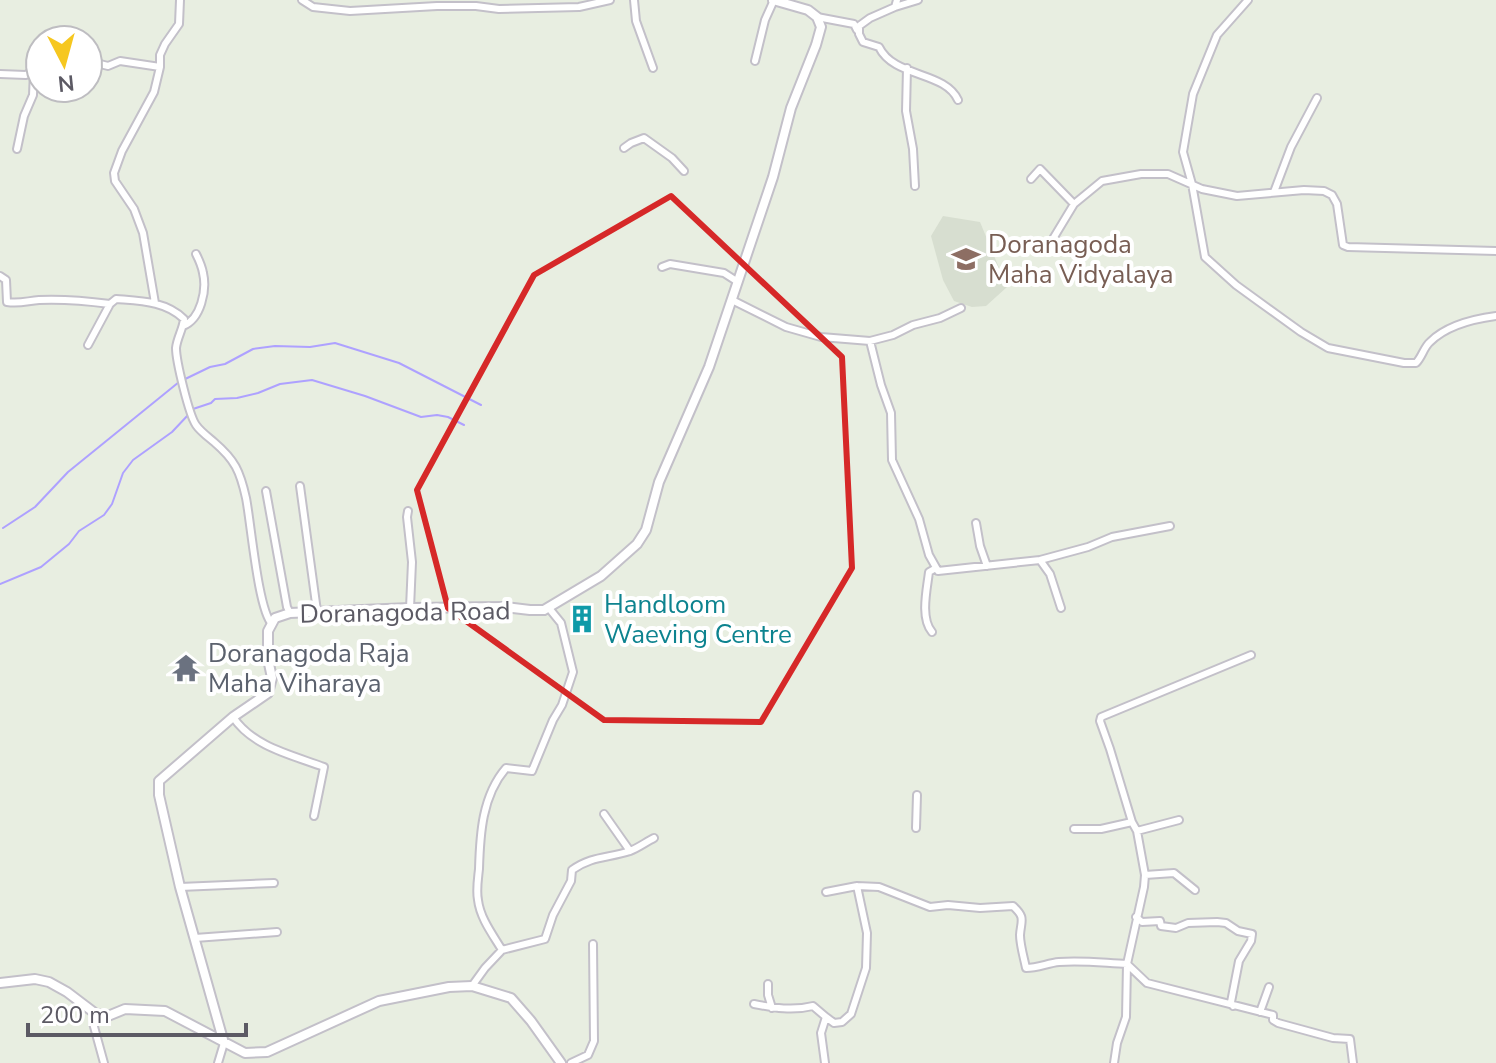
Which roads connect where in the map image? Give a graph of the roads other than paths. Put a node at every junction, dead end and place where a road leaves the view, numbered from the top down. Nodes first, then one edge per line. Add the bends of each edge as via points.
1 (180, 0) edge
2 (302, 0) edge
3 (610, 0) edge
4 (634, 0) edge
5 (773, 0) edge
6 (918, 0) edge
7 (1248, 0) edge
8 (896, 3) edge
9 (817, 17) junction
10 (859, 34) junction
11 (755, 61) dead end
12 (104, 65) edge
13 (160, 67) junction
14 (653, 68) dead end
15 (907, 68) junction
16 (0, 74) edge
17 (24, 75) edge
18 (1317, 98) dead end
19 (958, 100) dead end
20 (29, 104) edge
21 (624, 148) dead end
22 (17, 149) dead end
23 (684, 171) dead end
24 (1031, 179) dead end
25 (1192, 184) junction
26 (915, 186) dead end
27 (1274, 192) junction
28 (1074, 204) junction
29 (1496, 251) edge
30 (1045, 252) dead end
31 (196, 254) dead end
32 (662, 267) dead end
33 (0, 276) edge
34 (738, 282) junction
35 (732, 300) junction
36 (155, 303) junction
37 (110, 304) junction
38 (961, 308) dead end
39 (1496, 316) edge
40 (183, 326) junction
41 (870, 341) junction
42 (88, 345) dead end
43 (300, 486) dead end
44 (266, 491) dead end
45 (408, 511) dead end
46 (976, 523) dead end
47 (1170, 526) dead end
48 (1040, 560) junction
49 (987, 566) junction
50 (936, 568) junction
51 (548, 607) junction
52 (410, 608) junction
53 (1061, 608) dead end
54 (317, 611) junction
55 (290, 613) junction
56 (272, 624) junction
57 (932, 632) dead end
58 (1251, 655) dead end
59 (233, 717) junction
60 (917, 795) dead end
61 (604, 814) dead end
62 (314, 816) dead end
63 (1179, 820) dead end
64 (1132, 822) junction
65 (916, 828) dead end
66 (1074, 829) dead end
67 (1137, 831) junction
68 (654, 838) dead end
69 (630, 851) junction
70 (1145, 875) junction
71 (274, 883) dead end
72 (857, 886) junction
73 (180, 887) junction
74 (1195, 890) dead end
75 (826, 892) dead end
76 (1136, 917) junction
77 (277, 932) dead end
78 (195, 938) junction
79 (593, 944) dead end
80 (502, 950) junction
81 (1127, 964) junction
82 (0, 983) edge
83 (768, 984) dead end
84 (472, 986) junction
85 (1269, 987) dead end
86 (754, 1004) dead end
87 (1233, 1006) junction
88 (772, 1008) junction
89 (1260, 1012) junction
90 (96, 1014) junction
91 (826, 1017) junction
92 (224, 1043) junction
93 (104, 1063) edge
94 (218, 1063) edge
95 (561, 1063) edge
96 (571, 1063) edge
97 (825, 1063) edge
98 (1114, 1063) edge
99 (1353, 1063) edge

1 - 13 street via 179,24 160,55
2 - 3 street via 313,7 350,11 579,7
4 - 14 street
5 - 9 street
5 - 11 street
6 - 8 street
7 - 25 street via 1217,35 1193,94 1183,152
8 - 10 street via 859,26
9 - 10 street via 854,24
9 - 34 street, Doranagoda Road via 821,27 816,45 791,108
10 - 15 street via 863,42
12 - 13 street via 120,61
13 - 36 street via 154,92 114,173 143,233
15 - 19 street via 941,84
15 - 26 street
16 - 17 street
18 - 27 street
20 - 22 street
21 - 23 street via 644,138
24 - 28 street via 1040,169
25 - 27 street via 1237,196
25 - 28 street via 1168,174 1141,174 1102,181
25 - 39 street via 1205,257 1283,320 1328,348 1416,363 1428,343 1448,329
27 - 29 street via 1332,195 1343,245 1348,247
28 - 30 street
31 - 40 street via 204,276 201,308
32 - 34 street via 724,273
33 - 37 street via 6,280 7,302
34 - 35 street, Doranagoda Road
35 - 41 street via 786,327 821,337
35 - 51 street, Doranagoda Road via 659,482 646,530 601,576
36 - 37 street via 116,299
36 - 40 street via 176,310
37 - 42 street
38 - 41 street
40 - 56 street via 176,345 190,411 196,426 234,461
41 - 50 street via 891,413 892,460
43 - 54 street
44 - 55 street
45 - 52 street
46 - 49 street
47 - 48 street via 1112,537
48 - 49 street
48 - 53 street
49 - 50 street
50 - 57 street via 929,572 926,603
51 - 52 street, Doranagoda Road
51 - 80 street via 561,623 573,672 532,771 506,768 480,828 478,900
52 - 54 street, Doranagoda Road
54 - 55 street, Doranagoda Road
55 - 56 street, Doranagoda Road
56 - 59 street, Doranagoda Road via 268,693
58 - 64 street via 1101,717
59 - 62 street via 263,744 324,767
59 - 73 street, Doranagoda Road via 159,781
60 - 65 street
61 - 69 street
63 - 67 street
64 - 66 street
64 - 67 street
67 - 70 street
68 - 69 street
69 - 80 street via 578,865 545,939
70 - 74 street via 1174,873
70 - 76 street
71 - 73 street
72 - 75 street
72 - 81 street via 879,887 930,907 1013,906 1021,913 1026,968 1056,962
72 - 91 street via 867,933 866,968 851,1014 834,1023
73 - 78 street, Doranagoda Road
76 - 81 street
76 - 87 street via 1176,928 1226,923 1252,934 1239,961
77 - 78 street
78 - 92 street, Doranagoda Road
79 - 96 street via 594,1041 588,1055
80 - 84 street
81 - 87 street via 1147,983
81 - 98 street via 1126,1017
82 - 90 street via 49,982
83 - 88 street
84 - 92 street via 379,1001 267,1052 245,1053
84 - 95 street via 511,998
85 - 89 street
86 - 88 street
87 - 89 street
88 - 91 street via 813,1006
89 - 99 street via 1273,1015 1278,1023 1350,1039
90 - 92 street via 165,1011
90 - 93 street via 93,1023
91 - 97 street via 821,1033
92 - 94 street

